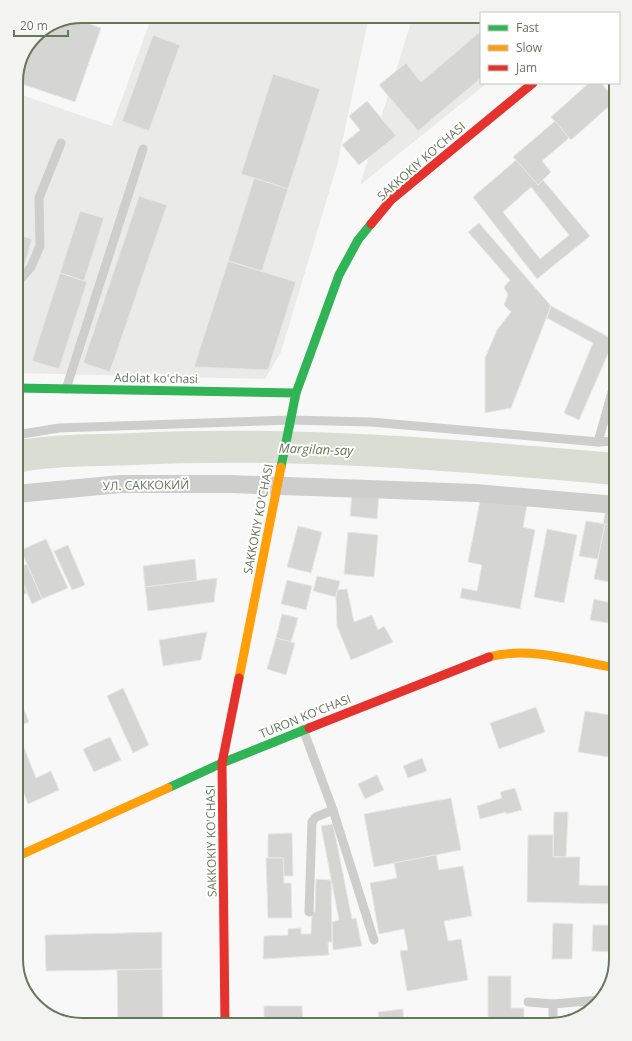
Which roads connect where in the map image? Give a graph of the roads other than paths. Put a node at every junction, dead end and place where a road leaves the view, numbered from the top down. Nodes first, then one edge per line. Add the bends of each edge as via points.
1 (532, 84) edge
2 (61, 143) dead end
3 (143, 149) dead end
4 (23, 276) edge
5 (23, 388) edge
6 (66, 389) junction
7 (296, 393) junction
8 (609, 403) edge
9 (290, 420) junction
10 (23, 434) edge
11 (609, 441) edge
12 (598, 442) junction
13 (277, 486) junction
14 (23, 493) edge
15 (609, 504) edge
16 (609, 667) edge
17 (303, 729) junction
18 (222, 763) junction
19 (334, 810) junction
20 (23, 854) edge
21 (309, 912) dead end
22 (374, 940) dead end
23 (592, 1001) edge
24 (528, 1002) dead end
25 (552, 1004) junction
26 (225, 1018) edge
27 (553, 1018) edge

1 - 7 street, SAKKOKIY KO'CHASI via 391,200 358,240 339,275
2 - 4 lane via 39,198 40,246 31,267
3 - 6 lane
5 - 6 street, Adolat koʻchasi
6 - 7 street, Adolat koʻchasi
7 - 9 street, SAKKOKIY KO'CHASI
8 - 12 lane
9 - 10 lane via 59,428
9 - 12 lane via 371,422
9 - 13 street, SAKKOKIY KO'CHASI
11 - 12 lane
13 - 14 street, УЛ. САККОКИЙ via 121,484
13 - 15 street, УЛ. САККОКИЙ via 476,493
13 - 18 street, SAKKOKIY KO'CHASI
16 - 17 street, TURON KO'CHASI via 531,653 504,653 478,660
17 - 18 street, TURON KO'CHASI
17 - 19 lane
18 - 20 street, TURON KO'CHASI
18 - 26 street, SAKKOKIY KO'CHASI
19 - 21 lane via 316,817 310,830
19 - 22 lane
23 - 25 lane
24 - 25 lane
25 - 27 lane

